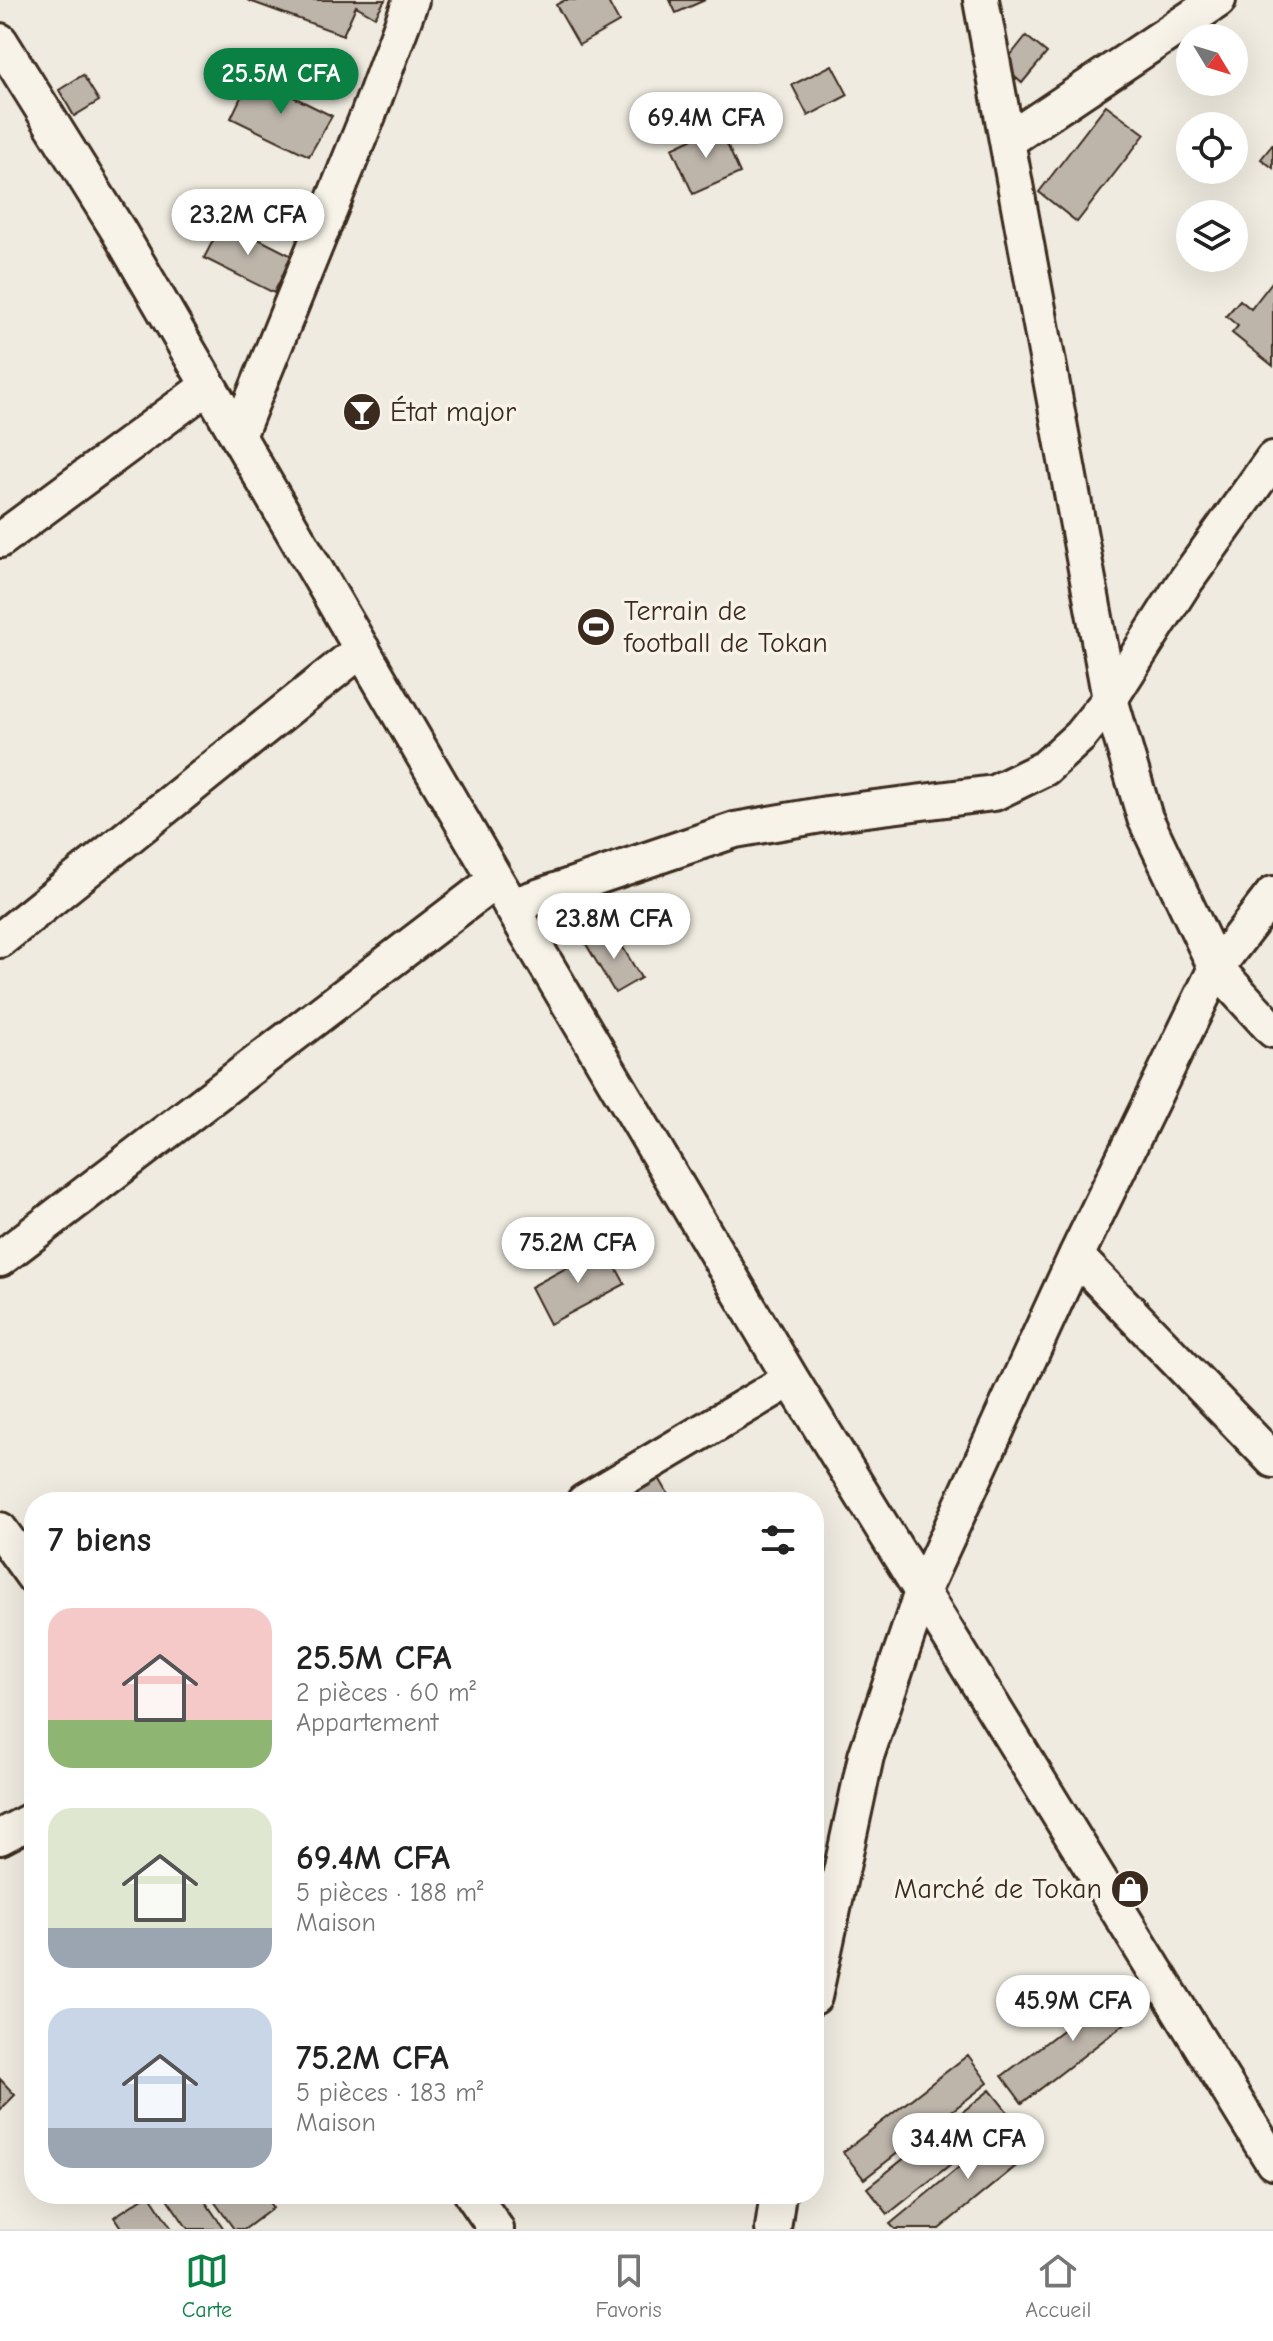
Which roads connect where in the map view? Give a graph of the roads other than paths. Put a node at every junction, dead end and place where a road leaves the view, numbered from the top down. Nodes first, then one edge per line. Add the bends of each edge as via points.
1 (411, 0) edge
2 (981, 0) edge
3 (1218, 0) edge
4 (0, 41) edge
5 (1007, 141) junction
6 (208, 386) junction
7 (238, 436) junction
8 (1273, 459) edge
9 (0, 540) edge
10 (362, 649) junction
11 (1110, 699) junction
12 (504, 893) junction
13 (1273, 894) edge
14 (0, 940) edge
15 (1216, 968) junction
16 (1273, 1030) edge
17 (1076, 1256) junction
18 (0, 1259) edge
19 (791, 1379) junction
20 (1273, 1460) edge
21 (601, 1492) edge
22 (0, 1530) edge
23 (24, 1563) edge
24 (922, 1592) junction
25 (24, 1824) edge
26 (0, 1837) edge
27 (824, 1951) edge
28 (1268, 2143) edge
29 (479, 2204) edge
30 (777, 2204) edge
31 (496, 2229) edge
32 (773, 2229) edge

1 - 7 street
2 - 5 street
3 - 5 street
4 - 6 street
5 - 11 street
6 - 7 street
6 - 9 street
7 - 10 street
8 - 11 street
10 - 12 street
10 - 14 street
11 - 12 street via 1045,768 994,793 735,830
11 - 15 street via 1145,818
12 - 18 street
12 - 19 street
13 - 15 street
15 - 16 street
15 - 17 street
17 - 20 street
17 - 24 street
19 - 21 street
19 - 24 street
22 - 23 street
24 - 27 street via 866,1756
24 - 28 street
25 - 26 street
29 - 31 street
30 - 32 street

